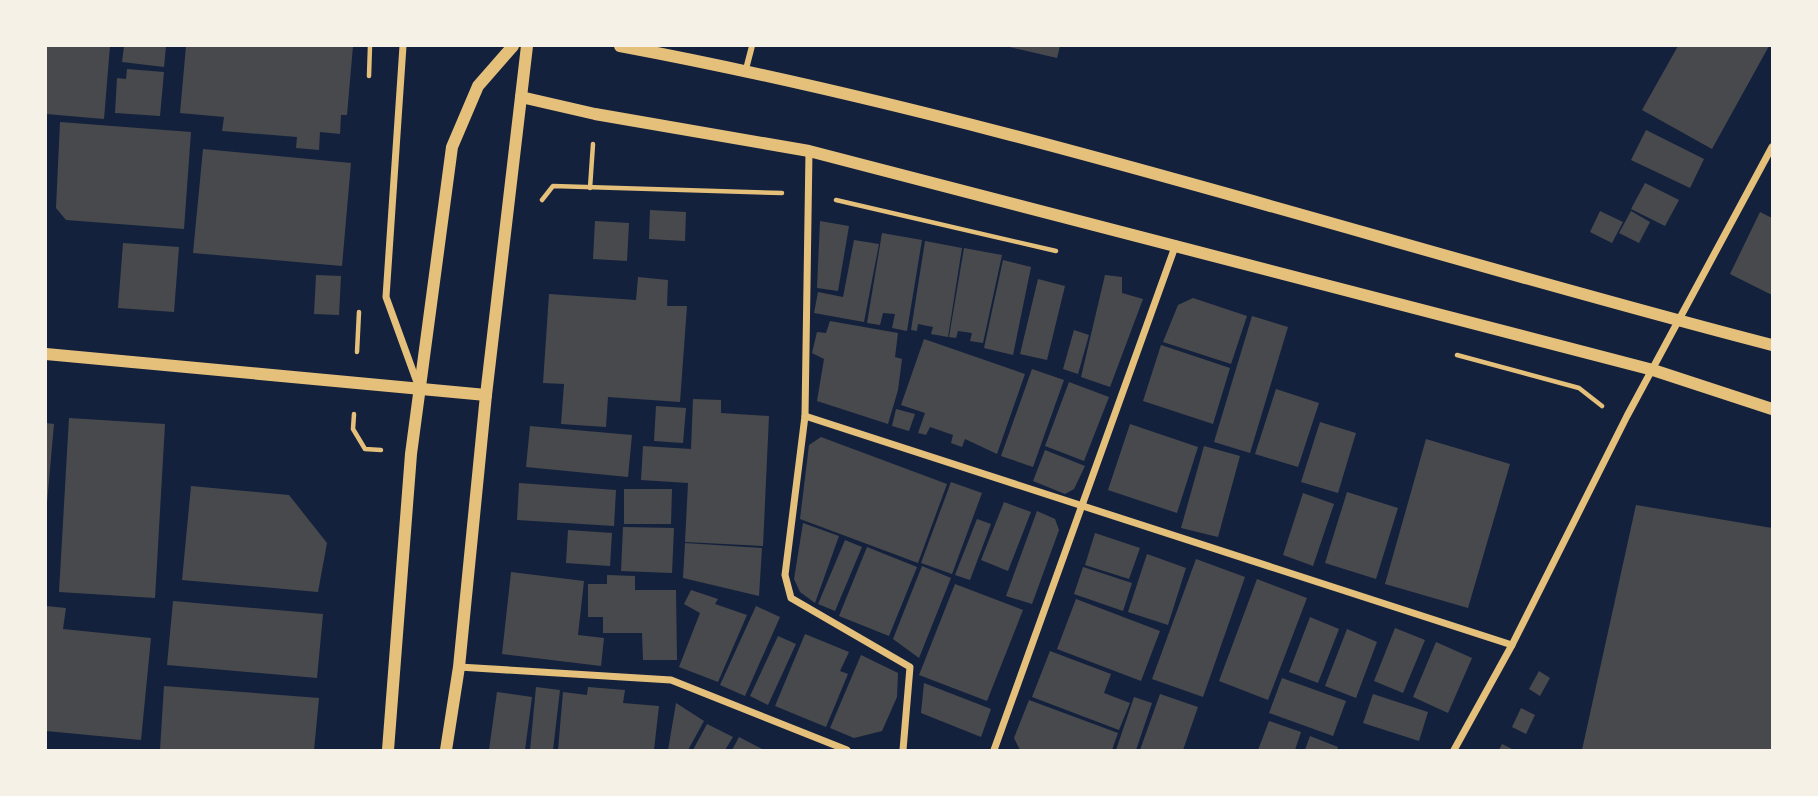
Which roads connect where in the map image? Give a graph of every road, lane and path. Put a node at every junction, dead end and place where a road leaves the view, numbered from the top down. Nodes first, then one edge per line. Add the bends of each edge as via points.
1 (404, 46) edge
2 (513, 46) edge
3 (527, 46) edge
4 (620, 46) edge
5 (752, 46) edge
6 (746, 69) junction
7 (521, 97) junction
8 (1773, 147) edge
9 (809, 150) junction
10 (808, 193) junction
11 (536, 207) dead end
12 (1176, 244) junction
13 (1059, 251) dead end
14 (1681, 320) junction
15 (1773, 345) edge
16 (1445, 352) dead end
17 (46, 354) edge
18 (1653, 370) junction
19 (419, 389) junction
20 (486, 395) junction
21 (1605, 407) dead end
22 (1773, 409) edge
23 (805, 416) junction
24 (354, 429) dead end
25 (365, 449) dead end
26 (1084, 506) junction
27 (1512, 645) junction
28 (459, 667) junction
29 (388, 751) edge
30 (446, 751) edge
31 (846, 751) edge
32 (903, 751) edge
33 (994, 751) edge
34 (1454, 751) edge

1 - 19 street via 386,297
2 - 19 street via 478,86 452,146
3 - 7 street
4 - 6 street
5 - 6 street
6 - 14 street via 1195,183
7 - 9 street
7 - 20 street
8 - 14 street
9 - 10 street
9 - 12 street
10 - 11 path via 554,186
10 - 13 path
10 - 23 street
12 - 18 street
12 - 26 street
14 - 15 street
14 - 18 street
16 - 21 path via 1579,388
17 - 19 street
18 - 22 street
18 - 27 street
19 - 20 street
19 - 29 street
20 - 28 street
23 - 26 street
23 - 32 street via 785,575 791,598 910,667
24 - 25 path
26 - 27 street
26 - 33 street
27 - 34 street
28 - 30 street
28 - 31 street via 671,680

